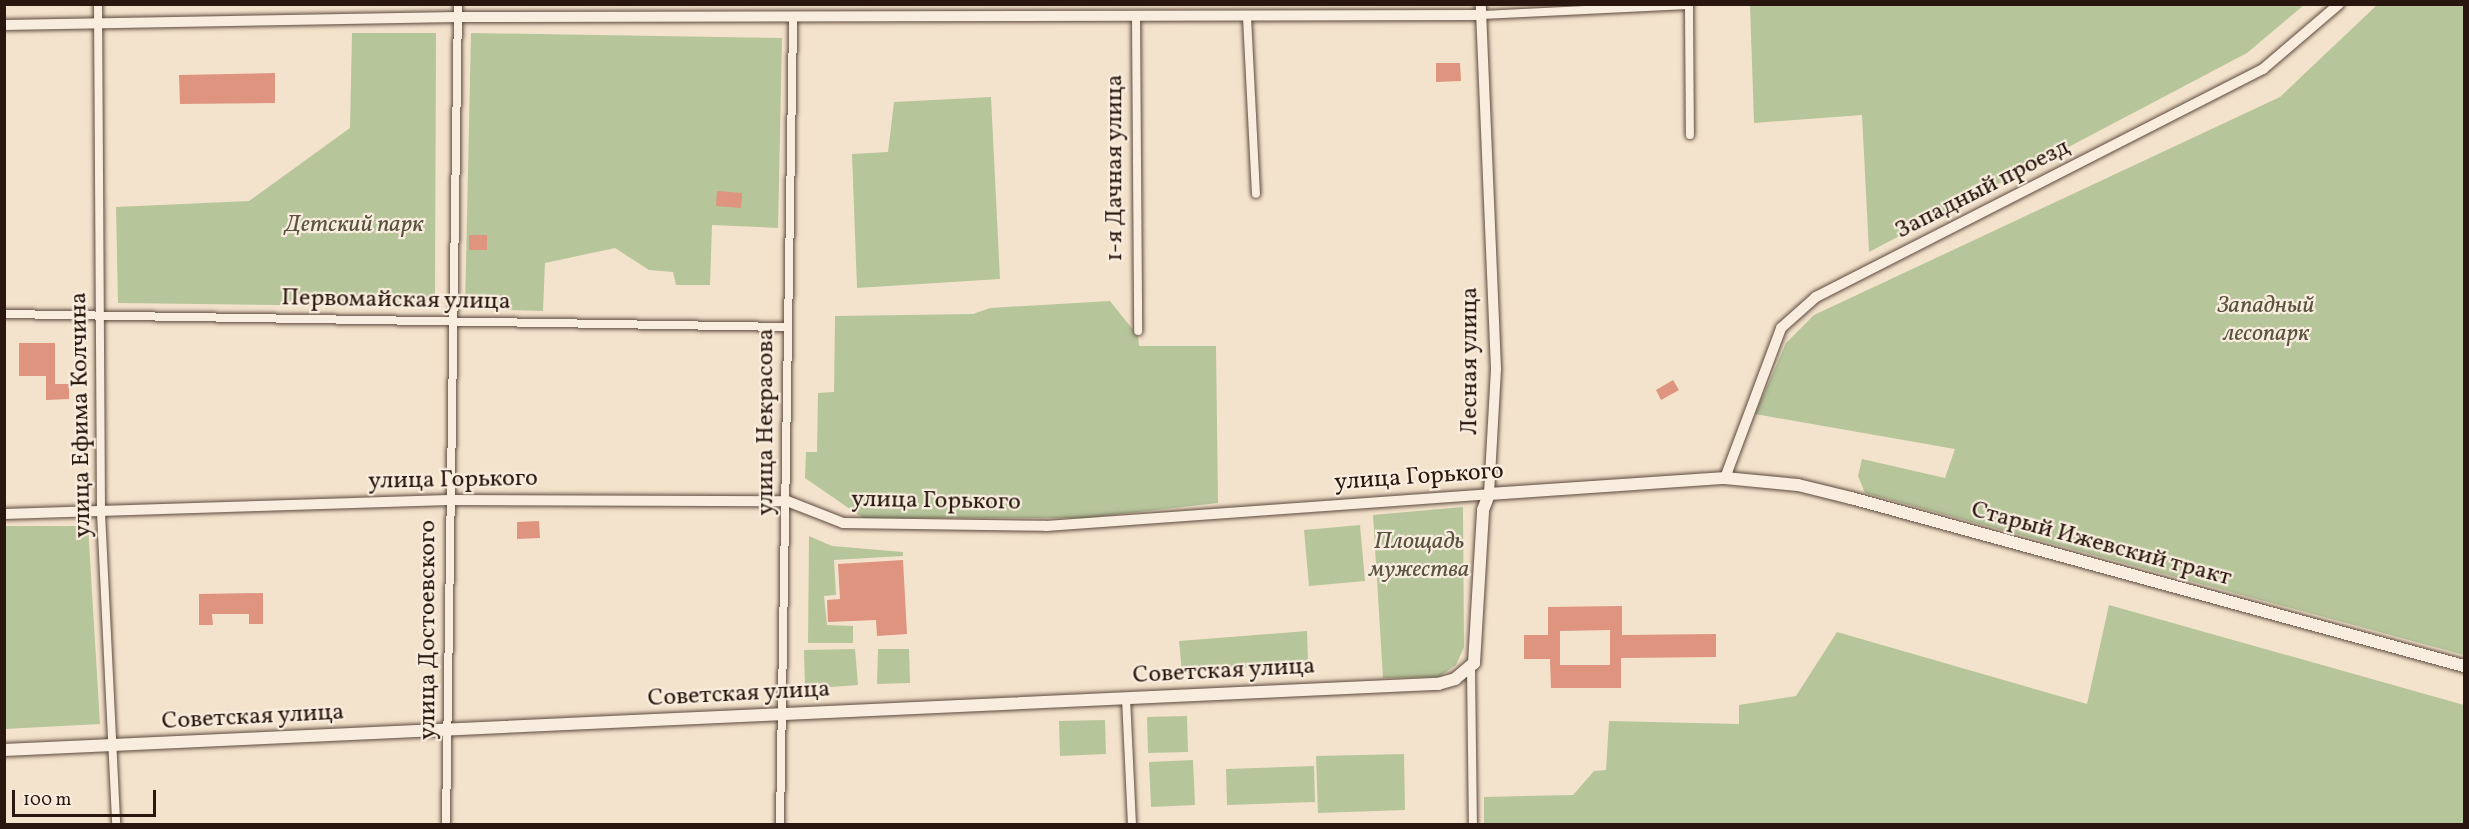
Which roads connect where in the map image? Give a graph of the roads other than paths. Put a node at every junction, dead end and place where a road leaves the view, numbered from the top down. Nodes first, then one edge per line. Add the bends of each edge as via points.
1 (98, 4) edge
2 (458, 4) edge
3 (1136, 4) edge
4 (2339, 4) edge
5 (1481, 10) edge
6 (1247, 16) junction
7 (457, 17) junction
8 (1136, 17) junction
9 (792, 19) junction
10 (98, 24) junction
11 (4, 25) edge
12 (1690, 135) dead end
13 (1256, 195) dead end
14 (4, 314) edge
15 (100, 315) junction
16 (451, 322) junction
17 (787, 327) junction
18 (1138, 331) dead end
19 (1725, 478) junction
20 (1489, 494) junction
21 (448, 500) junction
22 (787, 501) junction
23 (101, 513) junction
24 (4, 514) edge
25 (2464, 666) edge
26 (1471, 668) junction
27 (1126, 698) junction
28 (783, 714) junction
29 (448, 730) junction
30 (108, 745) junction
31 (4, 750) edge
32 (116, 825) edge
33 (446, 825) edge
34 (780, 825) edge
35 (1132, 825) edge
36 (1473, 825) edge

1 - 10 street, улица Ефима Колчина
2 - 7 street, улица Достоевского
3 - 8 street, 1-я Дачная улица
4 - 19 street, Западный проезд via 2262,69 1816,297 1781,328
5 - 6 street
5 - 12 street via 1689,5
5 - 20 street, Лесная улица via 1496,369
6 - 8 street
6 - 13 street
7 - 9 street
7 - 10 street
7 - 16 street, улица Достоевского
8 - 9 street
8 - 18 street, 1-я Дачная улица
9 - 17 street, улица Некрасова
10 - 11 street
10 - 15 street, улица Ефима Колчина
14 - 15 street, Первомайская улица
15 - 16 street, Первомайская улица
15 - 23 street, улица Ефима Колчина
16 - 17 street, Первомайская улица
16 - 21 street, улица Достоевского
17 - 22 street, улица Некрасова
19 - 20 main road, улица Горького
19 - 25 main road, Старый Ижевский тракт via 1798,485 1859,500
20 - 22 street, улица Горького via 1046,526 843,523
20 - 26 main road, Лесная улица via 1483,510
21 - 22 street, улица Горького
21 - 23 street, улица Горького
21 - 29 street, улица Достоевского
22 - 28 street, улица Некрасова
23 - 24 street, улица Горького
23 - 30 street, улица Ефима Колчина
26 - 27 main road, Советская улица via 1438,684
26 - 36 street, Лесная улица
27 - 28 main road, Советская улица
27 - 35 street
28 - 29 main road, Советская улица
28 - 34 street, улица Некрасова
29 - 30 main road, Советская улица
29 - 33 street, улица Достоевского
30 - 31 main road, Советская улица
30 - 32 street, улица Ефима Колчина

